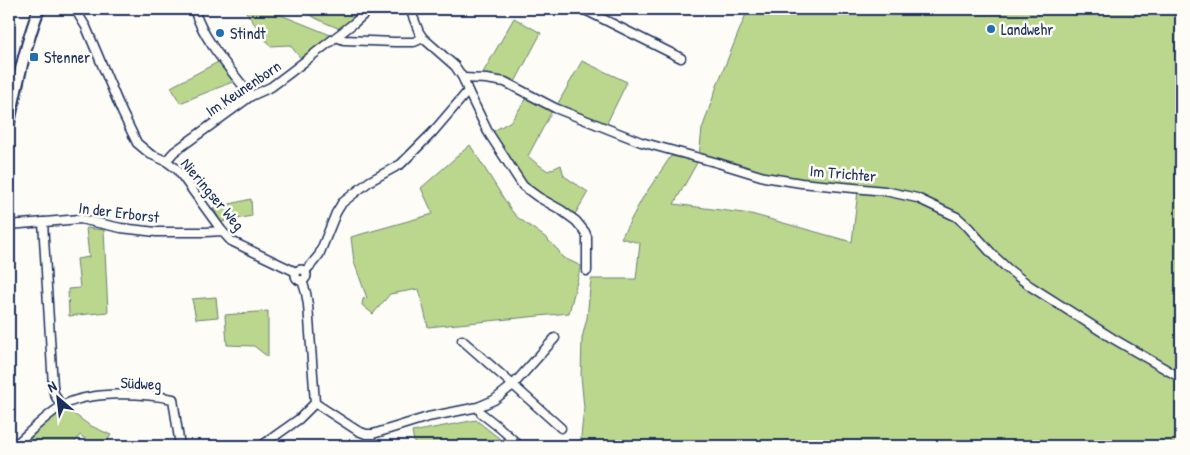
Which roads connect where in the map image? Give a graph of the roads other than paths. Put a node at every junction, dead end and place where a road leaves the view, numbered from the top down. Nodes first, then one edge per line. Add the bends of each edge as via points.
1 (39, 9) edge
2 (74, 9) edge
3 (194, 9) edge
4 (410, 9) edge
5 (583, 9) edge
6 (368, 10) edge
7 (336, 37) junction
8 (423, 38) junction
9 (681, 58) dead end
10 (463, 78) junction
11 (468, 91) junction
12 (251, 96) junction
13 (9, 123) edge
14 (166, 161) junction
15 (43, 222) junction
16 (9, 225) edge
17 (222, 231) junction
18 (305, 271) junction
19 (587, 271) dead end
20 (296, 272) junction
21 (302, 280) junction
22 (555, 338) dead end
23 (462, 340) dead end
24 (1181, 378) edge
25 (513, 385) junction
26 (315, 403) junction
27 (61, 406) junction
28 (478, 407) junction
29 (561, 428) dead end
30 (14, 446) edge
31 (180, 446) edge
32 (261, 446) edge
33 (520, 446) edge

1 - 13 main road
2 - 14 street, Nieringser Weg via 86,27 137,143
3 - 12 street via 210,42
4 - 8 street
5 - 9 street
6 - 7 street, Im Keunenborn
7 - 8 street via 395,42 414,42
7 - 12 street, Im Keunenborn via 271,87
8 - 10 street via 455,66
10 - 11 street
10 - 24 street, Im Trichter via 505,82 573,116 641,142 764,177 801,184 885,190 917,198 957,217 1008,269 1030,286
11 - 18 street via 401,164 370,181 342,203 319,255
11 - 19 street via 488,132 523,186 576,221 585,232 588,237
12 - 14 street, Im Keunenborn
14 - 17 street, Nieringser Weg via 177,169
15 - 16 street, In der Erborst
15 - 17 street, In der Erborst via 80,220 156,232
15 - 27 street via 53,386
17 - 20 street, Nieringser Weg via 232,241
18 - 20 street
18 - 21 street via 306,277
20 - 21 street, Nieringser Weg via 296,278
21 - 26 street, Nieringser Weg via 308,305
22 - 25 street
23 - 25 street
25 - 28 street via 494,400
25 - 29 street
26 - 28 street via 366,434
26 - 32 street
27 - 30 street, Südweg
27 - 31 street, Südweg via 106,395 173,399
28 - 33 street

